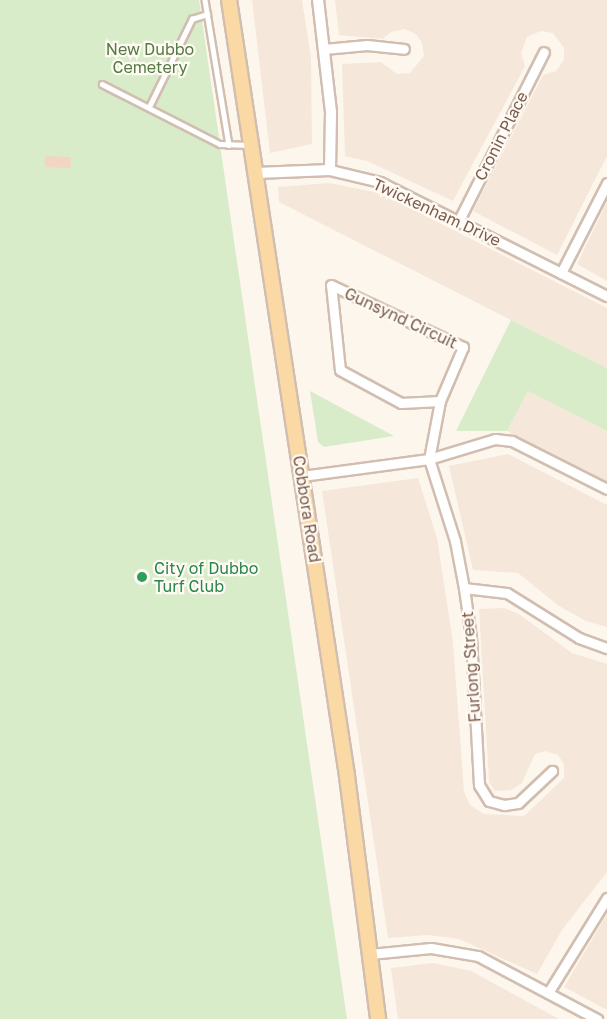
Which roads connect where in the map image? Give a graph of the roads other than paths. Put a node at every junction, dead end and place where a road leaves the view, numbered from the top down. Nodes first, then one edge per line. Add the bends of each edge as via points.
1 (206, 0) edge
2 (229, 0) edge
3 (318, 0) edge
4 (207, 14) junction
5 (324, 49) junction
6 (404, 49) dead end
7 (544, 52) dead end
8 (102, 84) dead end
9 (149, 107) junction
10 (229, 145) junction
11 (253, 145) junction
12 (330, 170) junction
13 (256, 174) junction
14 (607, 183) edge
15 (459, 220) junction
16 (561, 273) junction
17 (607, 296) edge
18 (440, 401) junction
19 (429, 459) junction
20 (302, 476) junction
21 (607, 489) edge
22 (464, 588) junction
23 (607, 648) edge
24 (552, 771) dead end
25 (607, 898) edge
26 (370, 954) junction
27 (548, 993) junction
28 (378, 1019) edge
29 (597, 1019) edge

1 - 4 lane
2 - 11 main road, Cobbora Road
3 - 5 street
4 - 9 lane via 192,19
4 - 10 lane
5 - 6 street via 367,45
5 - 12 street via 331,112
7 - 15 street, Cronin Place
8 - 9 lane
9 - 10 lane
10 - 11 lane
11 - 13 main road, Cobbora Road
12 - 13 street, Twickenham Drive
12 - 15 street, Twickenham Drive via 380,182
13 - 20 main road, Cobbora Road
14 - 16 street
15 - 16 street, Twickenham Drive
16 - 17 street, Twickenham Drive
18 - 18 street, Gunsynd Circuit via 463,347 331,285 340,370 401,403
18 - 19 street, Gunsynd Circuit
19 - 20 street
19 - 21 street via 495,439 512,441
19 - 22 street, Furlong Street via 452,532
20 - 26 main road, Cobbora Road
22 - 23 street via 507,592 579,638
22 - 24 street, Furlong Street via 471,637 479,785 489,801 504,805 518,802
25 - 27 street
26 - 27 street via 456,950
26 - 28 main road, Cobbora Road
27 - 29 street

